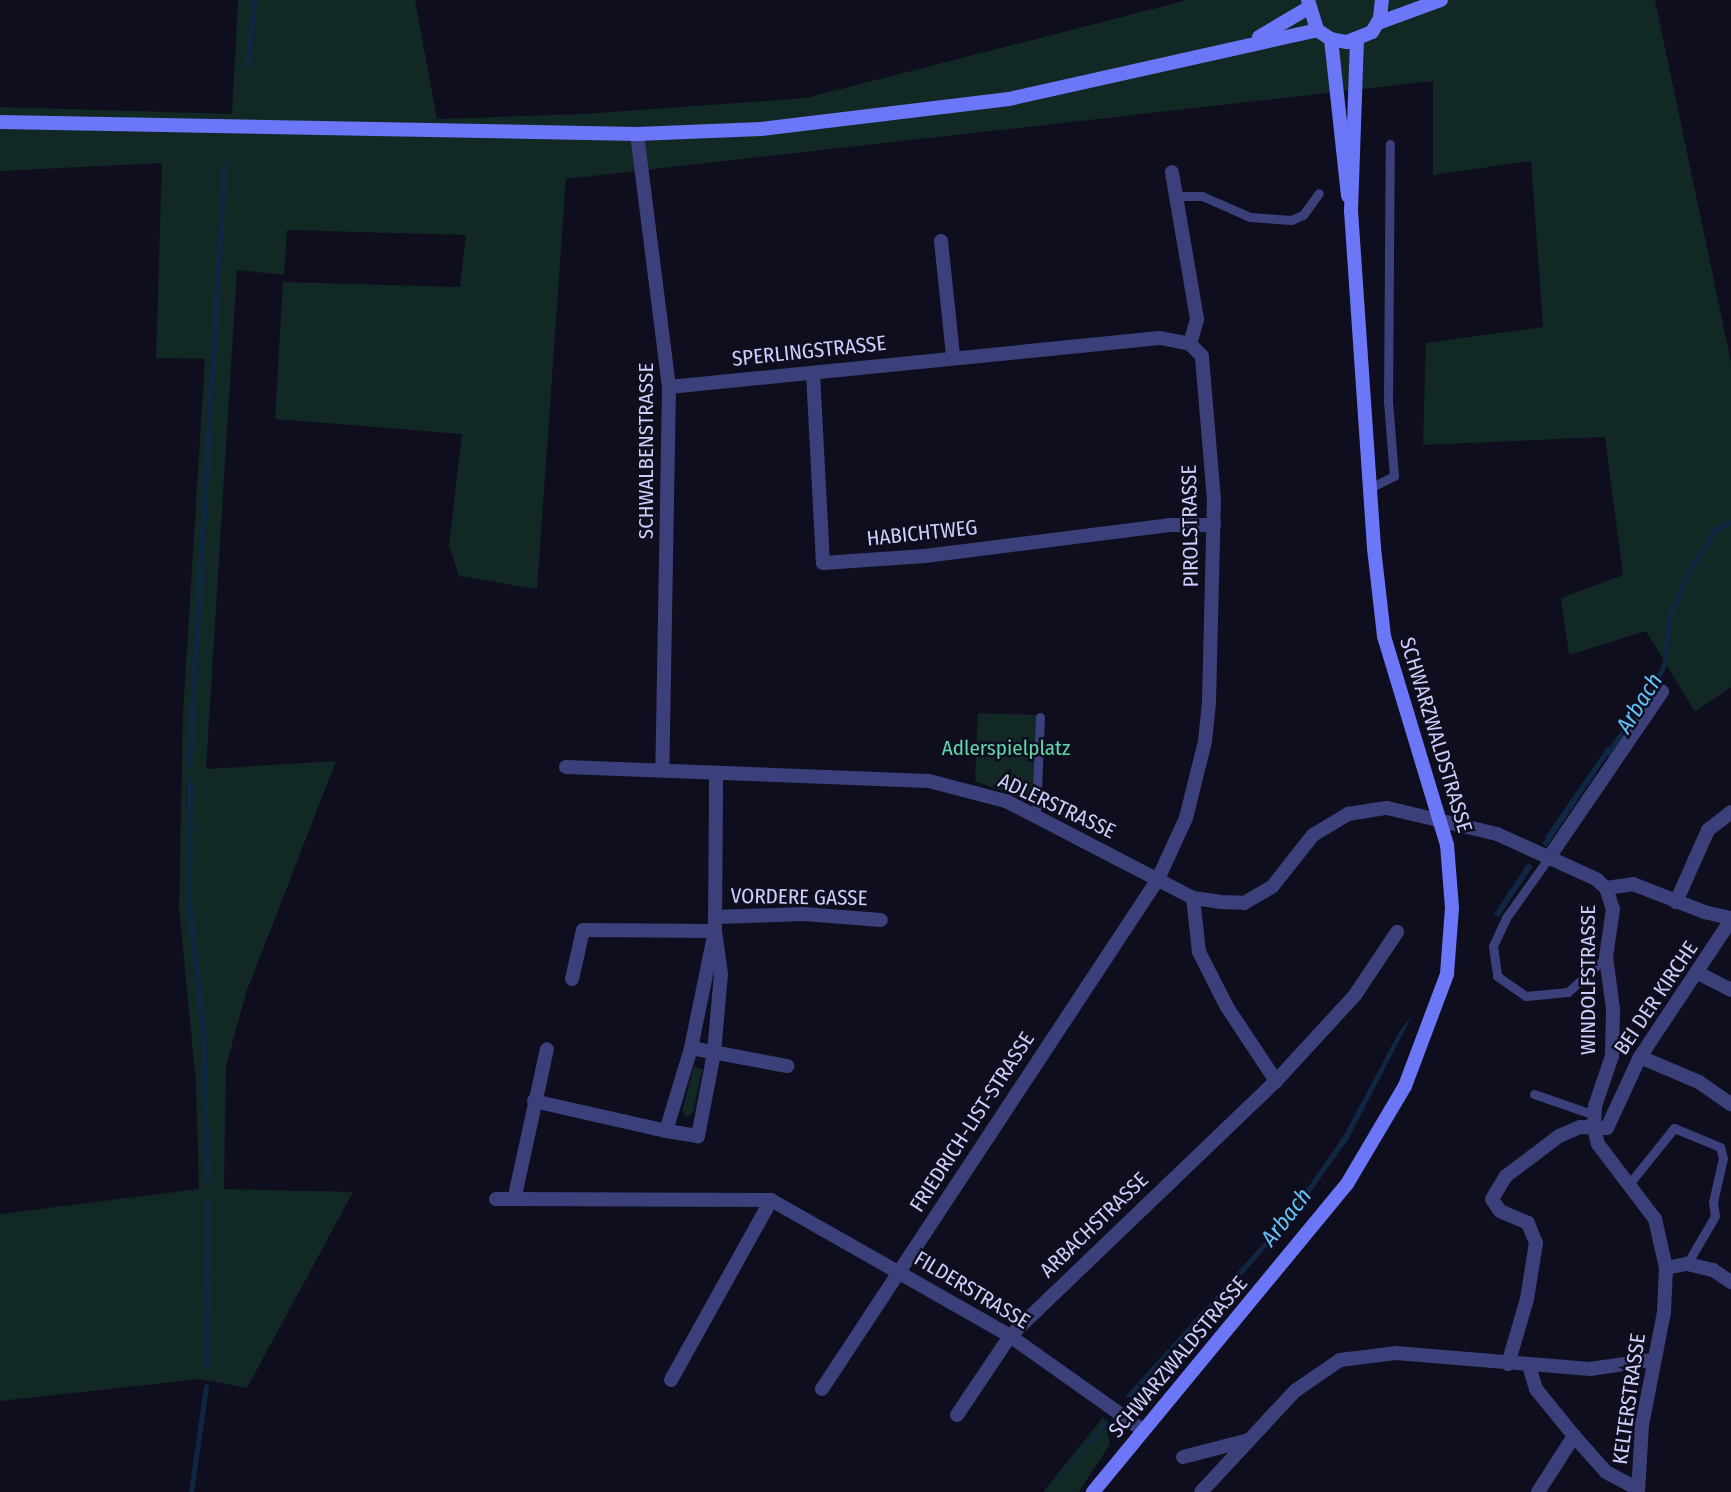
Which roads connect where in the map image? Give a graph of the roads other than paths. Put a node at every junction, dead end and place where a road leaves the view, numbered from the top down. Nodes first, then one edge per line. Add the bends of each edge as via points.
1 (1382, 0) edge
2 (1441, 0) edge
3 (1308, 4) edge
4 (1378, 23) junction
5 (1317, 30) junction
6 (1331, 39) junction
7 (1357, 40) junction
8 (1252, 42) junction
9 (0, 122) edge
10 (637, 134) junction
11 (1390, 144) dead end
12 (1172, 172) dead end
13 (1318, 193) dead end
14 (1176, 196) junction
15 (1351, 211) junction
16 (940, 241) dead end
17 (1190, 344) junction
18 (953, 356) junction
19 (813, 373) junction
20 (669, 387) junction
21 (1370, 488) junction
22 (1214, 525) junction
23 (1662, 692) dead end
24 (1040, 717) dead end
25 (566, 767) dead end
26 (662, 770) junction
27 (716, 773) junction
28 (1731, 812) edge
29 (1037, 815) junction
30 (1442, 819) junction
31 (1549, 856) junction
32 (1158, 879) junction
33 (1606, 888) junction
34 (1193, 898) junction
35 (1676, 902) junction
36 (1731, 919) edge
37 (881, 920) dead end
38 (715, 924) junction
39 (1397, 932) dead end
40 (1606, 957) junction
41 (1700, 974) junction
42 (572, 979) dead end
43 (1731, 990) edge
44 (691, 1048) junction
45 (547, 1049) dead end
46 (714, 1052) junction
47 (1640, 1058) junction
48 (787, 1066) dead end
49 (1276, 1081) junction
50 (1534, 1094) dead end
51 (534, 1101) junction
52 (1731, 1104) edge
53 (1595, 1122) junction
54 (666, 1131) junction
55 (1629, 1184) junction
56 (516, 1191) dead end
57 (496, 1199) dead end
58 (771, 1200) junction
59 (1687, 1264) junction
60 (1666, 1268) junction
61 (900, 1271) junction
62 (1731, 1282) edge
63 (1010, 1336) junction
64 (1652, 1360) junction
65 (1508, 1364) junction
66 (1529, 1365) junction
67 (671, 1380) dead end
68 (822, 1389) dead end
69 (957, 1415) dead end
70 (1143, 1430) junction
71 (1574, 1436) junction
72 (1250, 1439) junction
73 (1183, 1457) dead end
74 (1638, 1491) edge
75 (1093, 1492) edge
76 (1201, 1492) edge
77 (1538, 1492) edge

1 - 4 street
2 - 4 street
3 - 5 street
3 - 8 street
4 - 7 street
5 - 6 street
5 - 8 street
6 - 7 street
6 - 15 street, SCHWARZWALDSTRASSE
7 - 15 street, SCHWARZWALDSTRASSE
8 - 10 street via 1119,77 935,111 783,127
9 - 10 street
10 - 20 street, SCHWALBENSTRASSE
11 - 21 lane via 1388,402 1394,476
12 - 14 street
13 - 14 lane via 1303,215 1291,220 1250,217 1202,196
14 - 17 street via 1197,319
15 - 21 street, SCHWARZWALDSTRASSE
16 - 18 street
17 - 18 street, SPERLINGSTRASSE via 1160,338
17 - 22 street, PIROLSTRASSE via 1202,356
18 - 19 street, SPERLINGSTRASSE
19 - 20 street, SPERLINGSTRASSE
19 - 22 street, HABICHTWEG via 823,563 925,556 1169,525
20 - 26 street, SCHWALBENSTRASSE
21 - 30 street, SCHWARZWALDSTRASSE via 1384,636
22 - 32 street, PIROLSTRASSE via 1205,741 1186,818
23 - 31 street
24 - 29 lane
25 - 26 street, ADLERSTRASSE
26 - 27 street, ADLERSTRASSE
27 - 29 street, ADLERSTRASSE via 929,781 1006,800
27 - 38 street, VORDERE GASSE
28 - 35 street via 1708,830
29 - 32 street, ADLERSTRASSE
30 - 31 street, WINDOLFSTRASSE
30 - 34 street, ADLERSTRASSE via 1387,808 1348,814 1312,835 1272,887 1244,903
30 - 70 street, SCHWARZWALDSTRASSE via 1452,908 1447,974 1405,1086 1369,1151 1304,1242
31 - 33 street, WINDOLFSTRASSE
31 - 40 lane via 1506,918 1493,946 1497,976 1525,996 1568,992
32 - 34 street, ADLERSTRASSE
32 - 61 street, FRIEDRICH-LIST-STRASSE
33 - 35 street via 1633,884
33 - 40 street, WINDOLFSTRASSE via 1613,909
34 - 49 street via 1199,953 1227,1007
35 - 36 street
36 - 41 street, BEI DER KIRCHE
37 - 38 street, VORDERE GASSE via 804,914
38 - 42 street, VORDERE GASSE via 583,930
38 - 44 street, VORDERE GASSE
38 - 46 street, VORDERE GASSE via 721,974
39 - 49 street, ARBACHSTRASSE via 1355,995
40 - 53 street, WINDOLFSTRASSE via 1613,1009 1612,1056
41 - 43 street
41 - 47 street, BEI DER KIRCHE
44 - 46 street
44 - 54 street, VORDERE GASSE
45 - 51 street
46 - 48 street
46 - 54 street, VORDERE GASSE via 698,1136
47 - 52 street via 1699,1082
47 - 53 street, BEI DER KIRCHE via 1607,1128
49 - 63 street, ARBACHSTRASSE
50 - 53 lane
51 - 54 street, VORDERE GASSE
51 - 56 street
53 - 55 street via 1598,1144
53 - 65 street via 1559,1136 1506,1175 1492,1199 1500,1211 1528,1223 1536,1242 1527,1298
55 - 59 lane via 1674,1128 1720,1147 1723,1158 1713,1202 1715,1216
55 - 60 street via 1655,1219
57 - 58 street, FILDERSTRASSE
58 - 61 street, FILDERSTRASSE
58 - 67 street
59 - 60 street
59 - 62 street via 1713,1270
60 - 64 street, KELTERSTRASSE via 1664,1312
61 - 63 street, FILDERSTRASSE
61 - 68 street, FRIEDRICH-LIST-STRASSE
63 - 69 street, ARBACHSTRASSE
63 - 70 street, FILDERSTRASSE
64 - 66 street via 1590,1369
64 - 74 street, KELTERSTRASSE
65 - 66 street
65 - 72 street via 1396,1353 1340,1360 1295,1391
66 - 71 street via 1536,1389
70 - 75 street, SCHWARZWALDSTRASSE
71 - 74 street via 1606,1472
71 - 77 street
72 - 73 street
72 - 76 street

